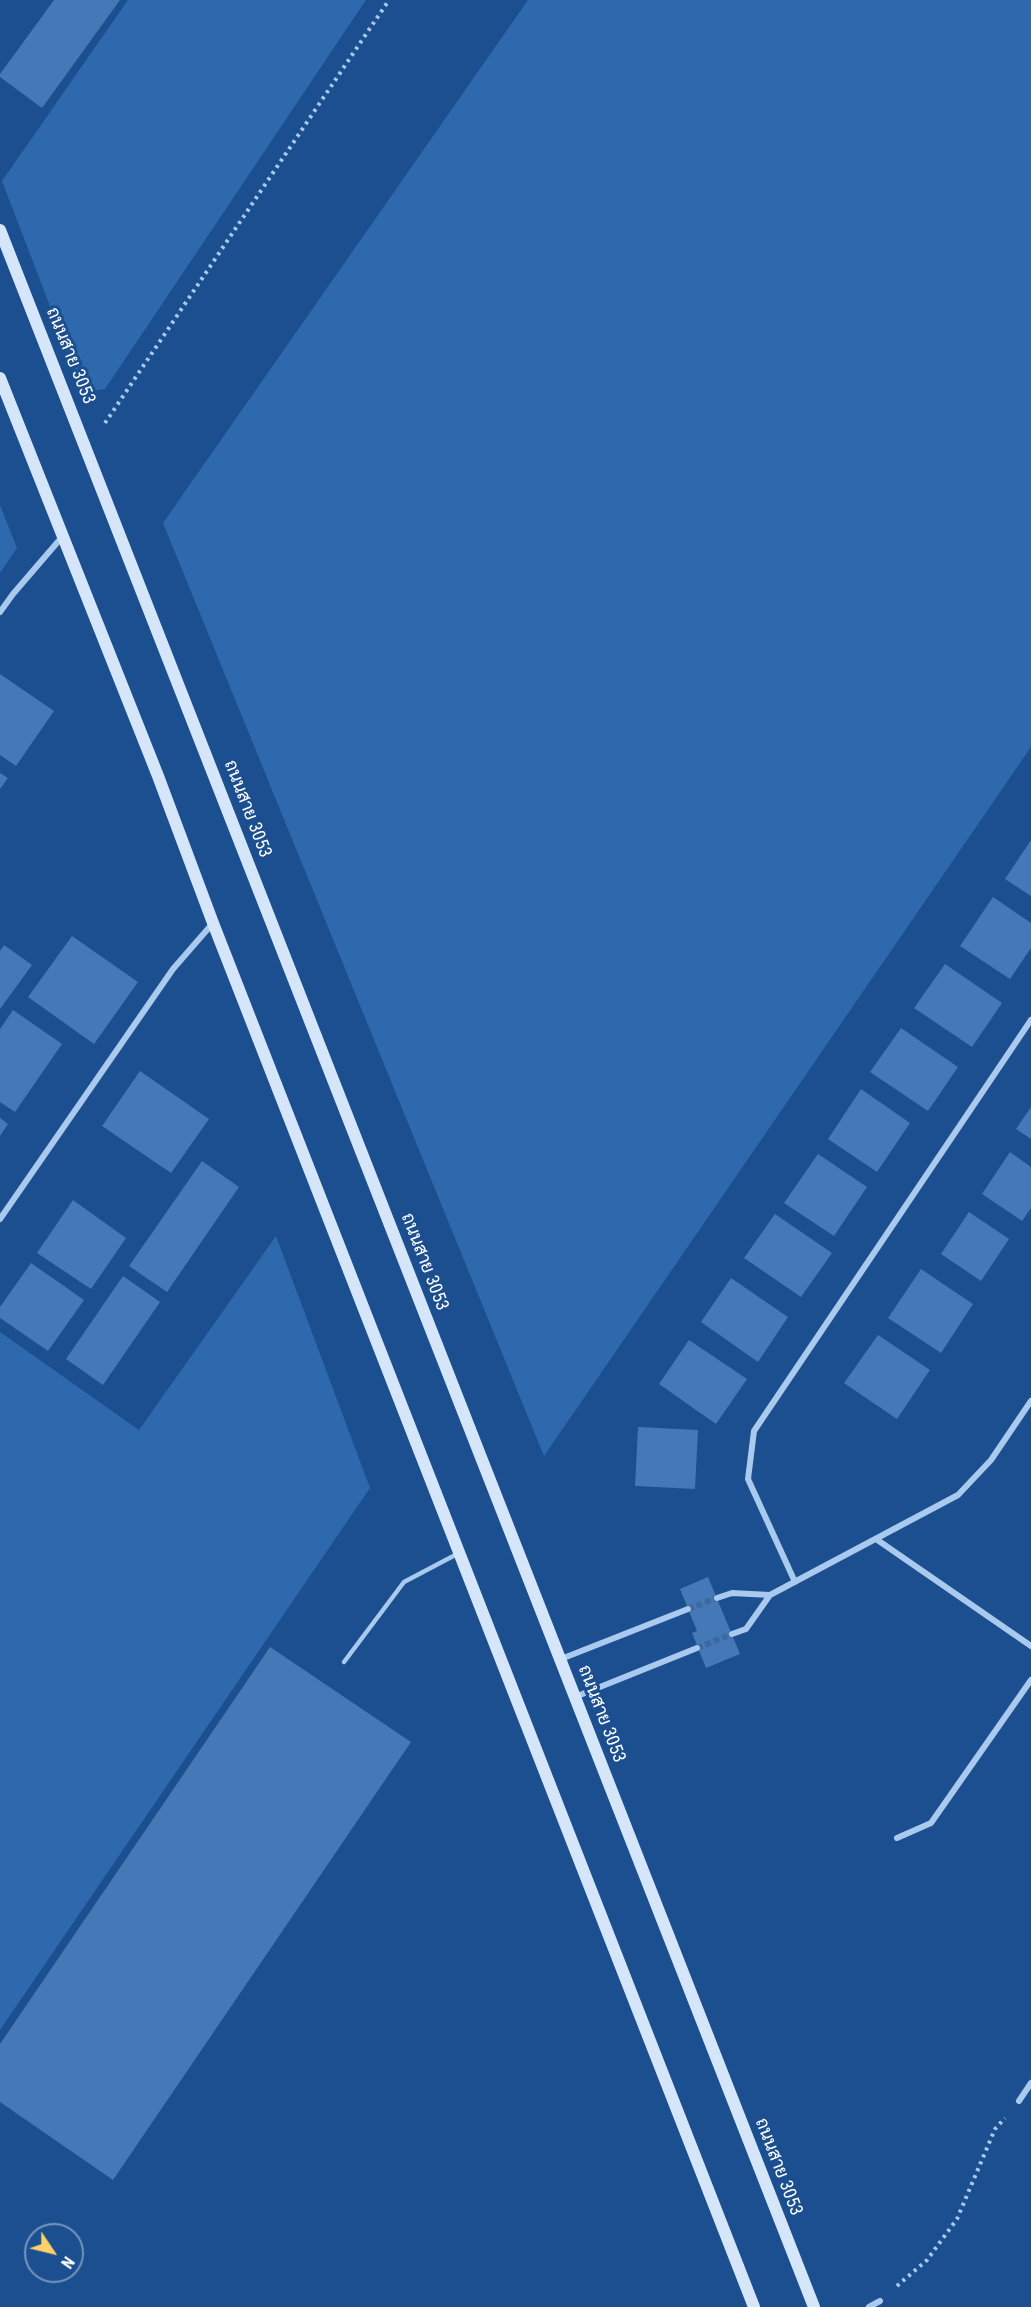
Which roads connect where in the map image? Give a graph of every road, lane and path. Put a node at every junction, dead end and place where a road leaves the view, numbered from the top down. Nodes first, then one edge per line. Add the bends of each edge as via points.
1 (389, 0) edge
2 (0, 230) edge
3 (0, 378) edge
4 (87, 450) junction
5 (62, 537) junction
6 (0, 612) edge
7 (213, 923) junction
8 (1031, 1020) edge
9 (0, 1218) edge
10 (1031, 1401) edge
11 (876, 1539) junction
12 (460, 1552) junction
13 (795, 1582) junction
14 (770, 1595) junction
15 (717, 1598) tunnel mouth
16 (688, 1609) tunnel mouth
17 (732, 1634) tunnel mouth
18 (1031, 1646) edge
19 (697, 1648) tunnel mouth
20 (561, 1659) junction
21 (344, 1662) dead end
22 (1031, 1680) edge
23 (575, 1697) junction
24 (897, 1838) dead end
25 (1031, 2083) edge
26 (1018, 2101) joint
27 (880, 2301) joint
28 (754, 2307) edge
29 (814, 2307) edge
30 (869, 2307) edge

1 - 4 path
2 - 4 main road, ถนนสาย 3053
3 - 5 main road
4 - 20 main road, ถนนสาย 3053
5 - 6 street
5 - 7 main road
7 - 9 street via 173,969
7 - 12 main road
8 - 13 street via 754,1431 748,1479
10 - 11 street via 991,1460 958,1496
11 - 13 street
11 - 18 street
12 - 21 lane via 404,1582
12 - 28 main road
13 - 14 street
14 - 15 street via 732,1593
14 - 17 street via 746,1629
16 - 20 street
19 - 23 street
20 - 23 main road, ถนนสาย 3053
22 - 24 street via 932,1823
23 - 29 main road, ถนนสาย 3053
25 - 26 street
26 - 27 path via 996,2129 957,2218 927,2260
27 - 30 street

